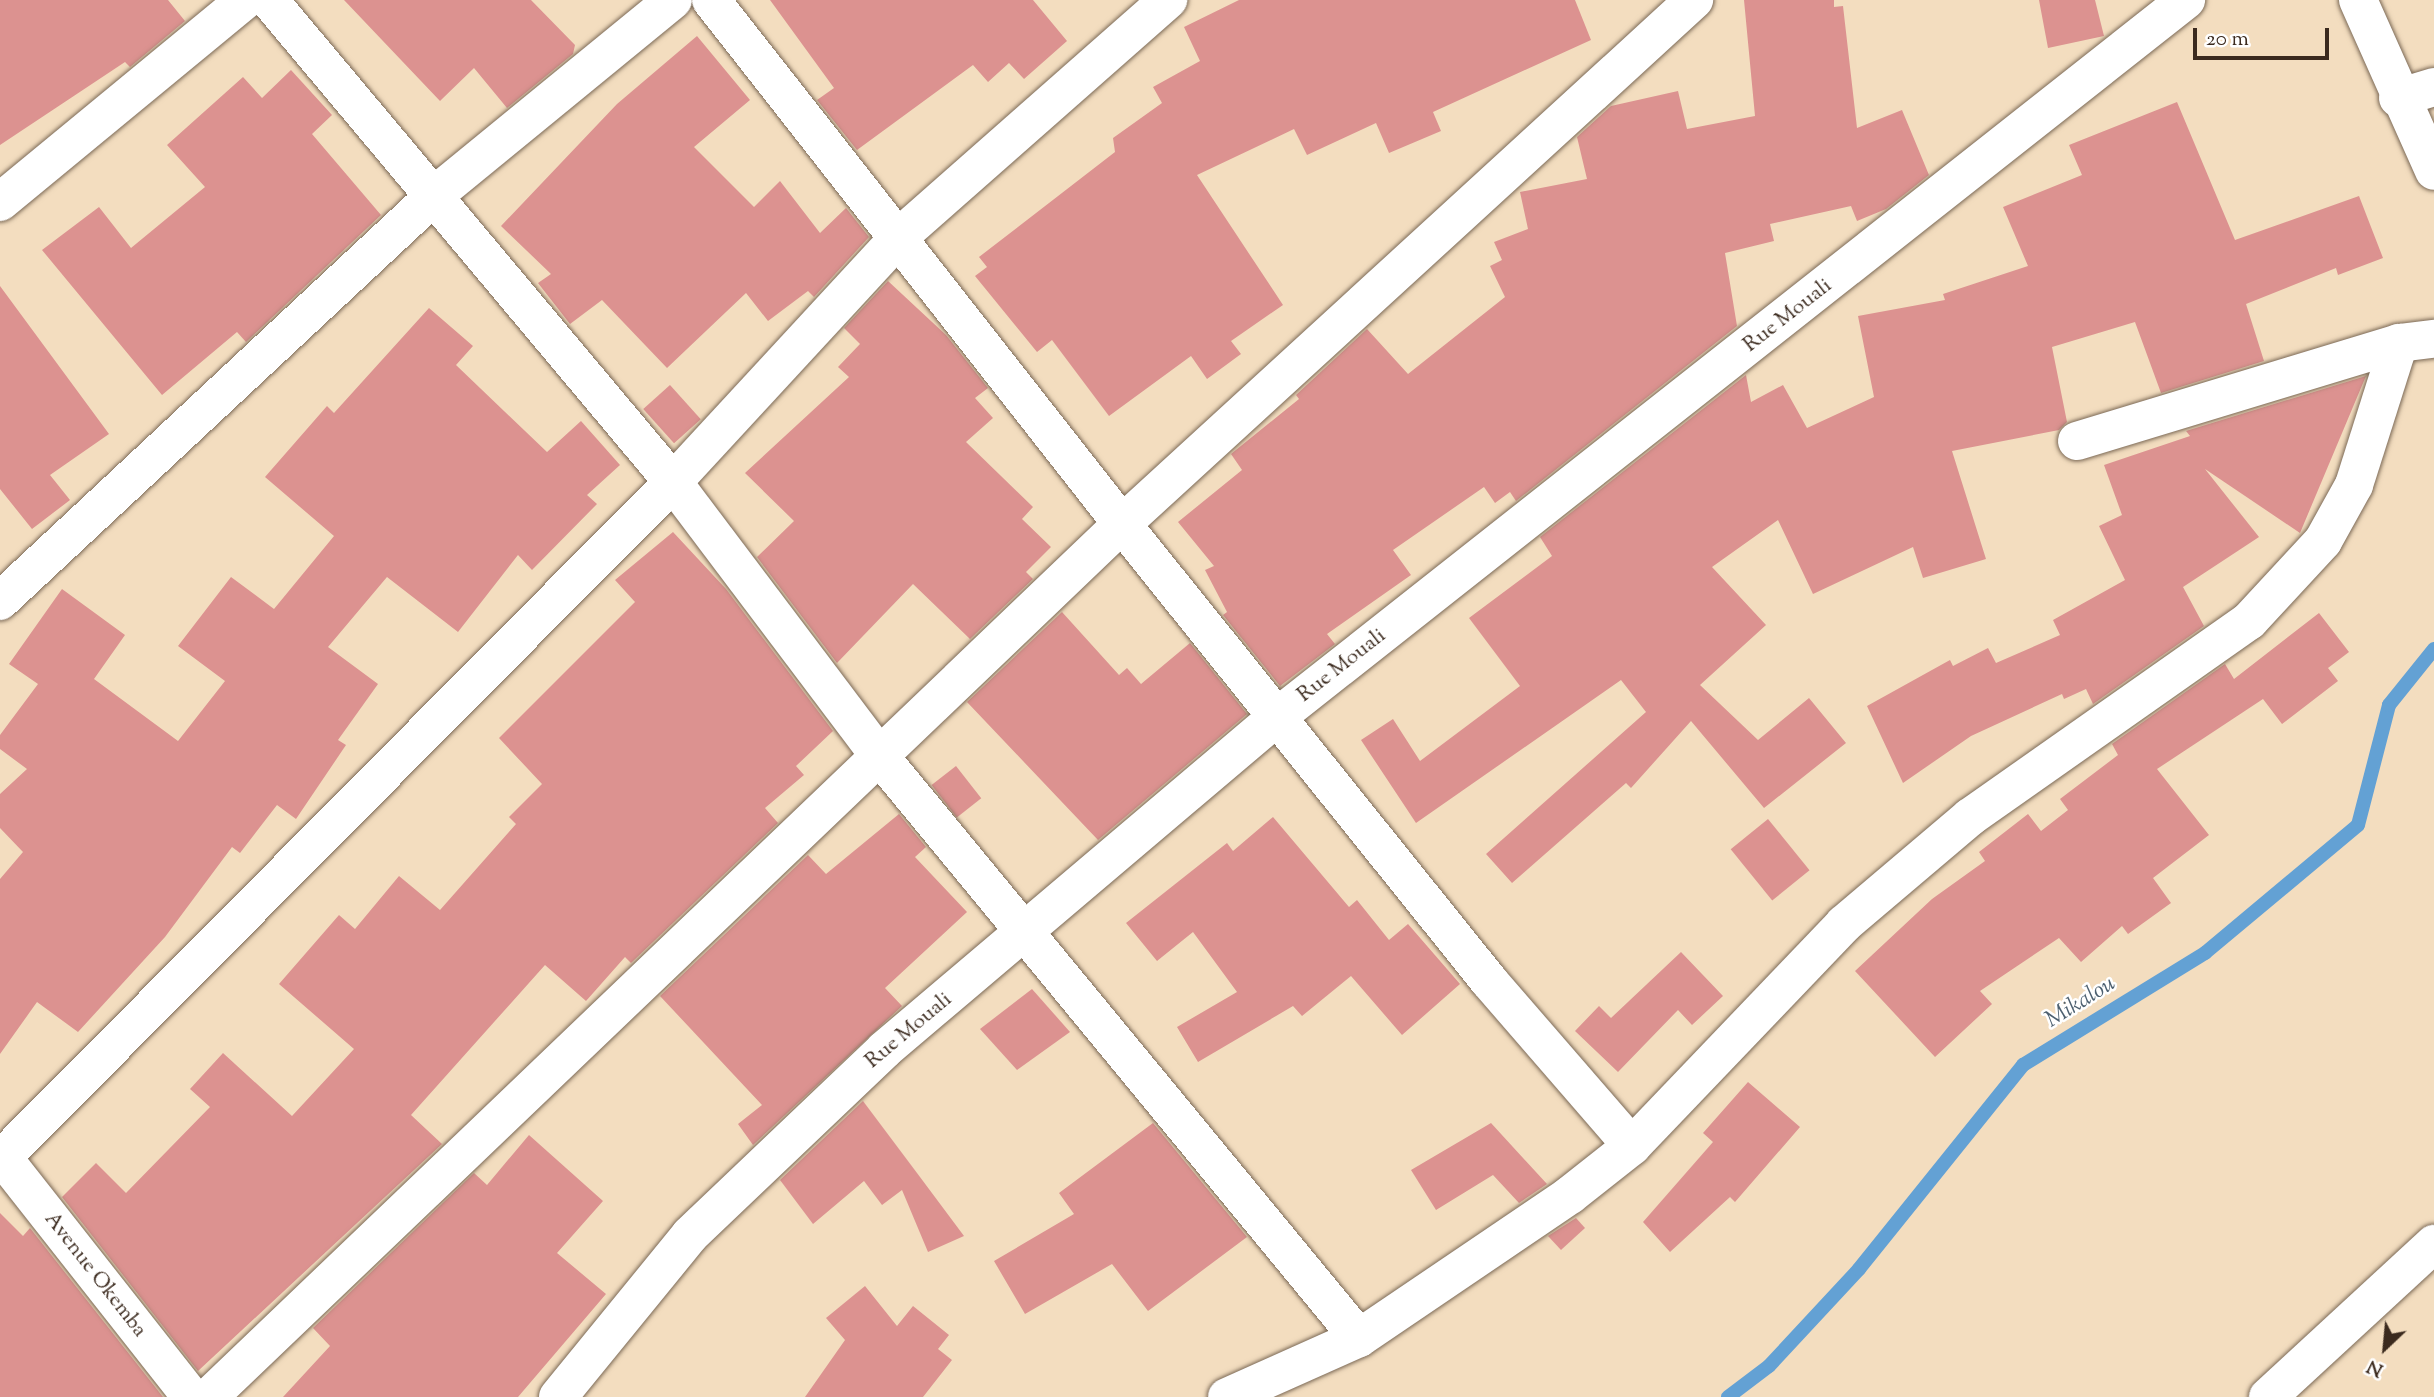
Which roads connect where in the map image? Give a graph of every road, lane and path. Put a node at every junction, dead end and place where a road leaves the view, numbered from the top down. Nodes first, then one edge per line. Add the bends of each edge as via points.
1 (245, 0) edge
2 (269, 0) edge
3 (673, 0) edge
4 (711, 0) edge
5 (1168, 0) edge
6 (1694, 0) edge
7 (2186, 0) edge
8 (2358, 0) edge
9 (2434, 87) edge
10 (2398, 98) junction
11 (2434, 171) edge
12 (436, 194) junction
13 (0, 202) edge
14 (899, 237) junction
15 (2417, 341) edge
16 (2077, 441) dead end
17 (673, 482) junction
18 (1122, 524) junction
19 (0, 601) edge
20 (1277, 717) junction
21 (882, 759) junction
22 (1029, 932) junction
23 (1632, 1146) junction
24 (1, 1157) edge
25 (2434, 1244) edge
26 (1359, 1338) junction
27 (191, 1397) edge
28 (209, 1397) edge
29 (558, 1397) edge
30 (1227, 1397) edge
31 (2268, 1397) edge

1 - 13 main road
2 - 12 main road
3 - 12 main road
4 - 14 main road
5 - 14 main road
6 - 18 main road
7 - 20 main road, Rue Mouali
8 - 10 main road
9 - 10 main road
10 - 11 main road
12 - 17 main road
12 - 19 main road
14 - 17 main road
14 - 18 main road
15 - 16 main road
15 - 23 main road via 2354,485 2292,580 2249,621 1970,817 1904,873 1835,934
17 - 21 main road
17 - 24 main road
18 - 20 main road
18 - 21 main road
20 - 22 main road, Rue Mouali
20 - 23 main road via 1489,981
21 - 22 main road
21 - 28 main road
22 - 26 main road
22 - 29 main road, Rue Mouali via 884,1050 739,1187 641,1291
23 - 26 main road
24 - 27 main road, Avenue Okemba
25 - 31 main road
26 - 30 main road

